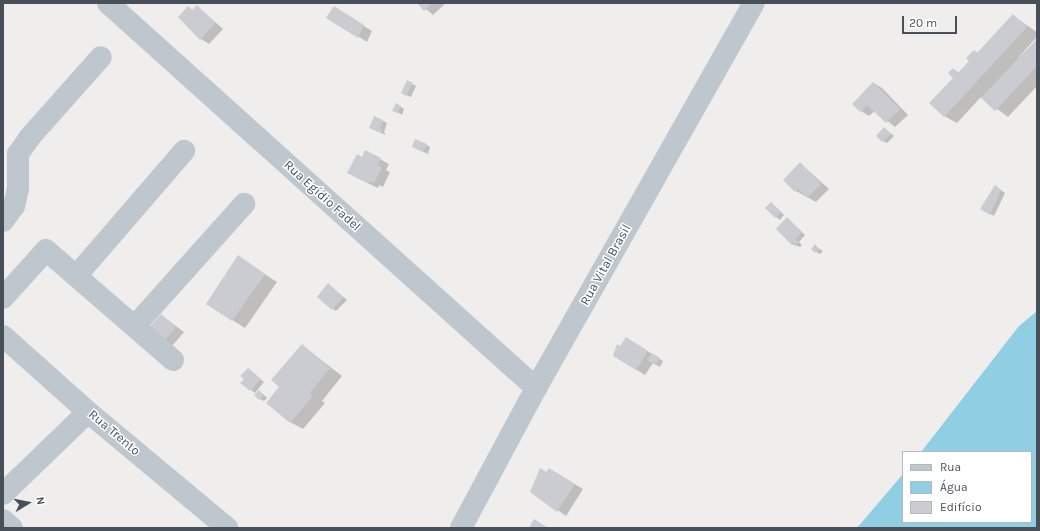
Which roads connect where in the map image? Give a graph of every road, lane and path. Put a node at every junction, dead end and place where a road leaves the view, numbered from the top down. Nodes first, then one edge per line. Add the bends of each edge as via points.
1 (108, 3) edge
2 (754, 3) edge
3 (101, 57) dead end
4 (184, 151) dead end
5 (244, 204) dead end
6 (3, 221) edge
7 (77, 275) junction
8 (3, 298) edge
9 (135, 326) junction
10 (3, 336) edge
11 (173, 360) dead end
12 (536, 388) junction
13 (88, 412) junction
14 (3, 494) edge
15 (3, 520) edge
16 (12, 528) edge
17 (227, 528) edge
18 (460, 528) edge

1 - 12 street, Rua Egídio Fadel
2 - 12 street, Rua Vital Brasil
3 - 6 street via 29,138 18,154 18,189 14,206
4 - 7 street
5 - 9 street
7 - 8 street via 46,250
7 - 9 street
9 - 11 street
10 - 13 street, Rua Trento
12 - 18 street, Rua Vital Brasil
13 - 14 street
13 - 17 street, Rua Trento
15 - 16 street

